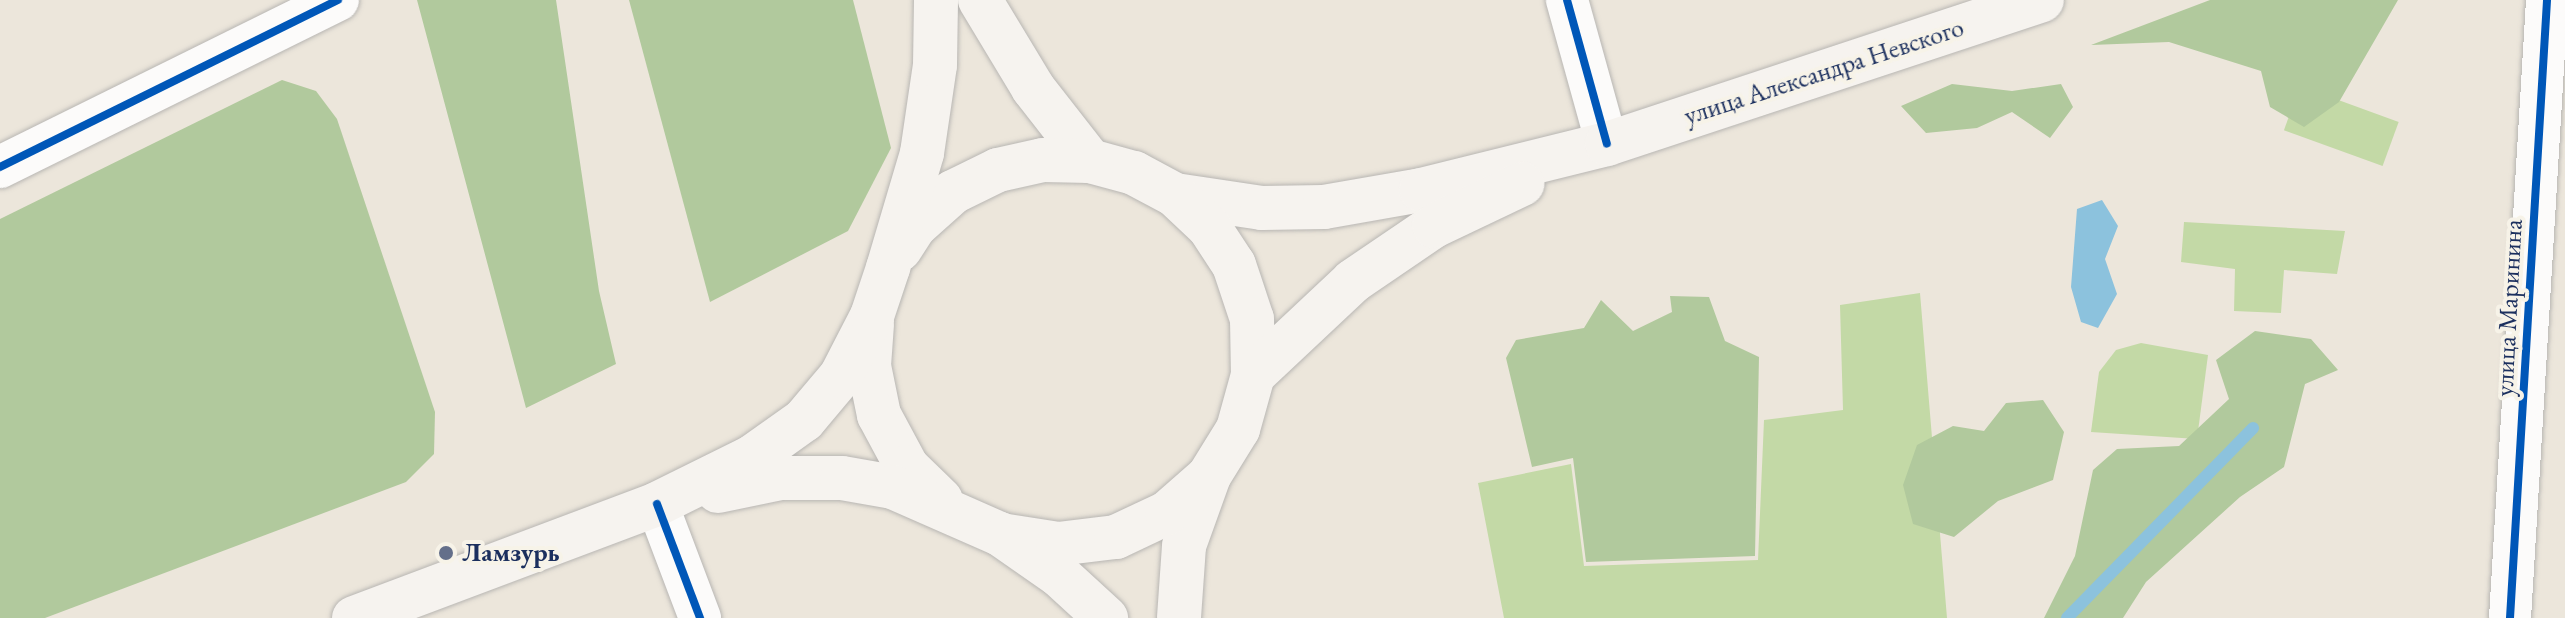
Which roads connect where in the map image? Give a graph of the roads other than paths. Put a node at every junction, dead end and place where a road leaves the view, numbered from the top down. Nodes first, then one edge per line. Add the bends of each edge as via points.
1 (338, 0) edge
2 (936, 0) edge
3 (980, 0) edge
4 (1567, 0) edge
5 (2042, 0) edge
6 (2547, 0) edge
7 (1607, 144) junction
8 (1090, 161) junction
9 (0, 167) edge
10 (1175, 195) junction
11 (888, 268) junction
12 (872, 316) junction
13 (1253, 375) junction
14 (1209, 476) junction
15 (657, 504) junction
16 (948, 508) junction
17 (1000, 534) junction
18 (354, 618) edge
19 (700, 618) edge
20 (1106, 618) edge
21 (1179, 618) edge
22 (2510, 618) edge

1 - 9 street
2 - 11 main road via 935,65 922,153
3 - 8 main road via 1033,88
4 - 7 street
5 - 7 main road, улица Александра Невского
6 - 22 street, улица Маринина
7 - 10 main road via 1421,190 1324,207 1262,208
7 - 13 main road via 1434,226 1353,281
8 - 10 main road via 1134,173
8 - 11 main road via 1043,160 998,170 953,192 915,226
10 - 13 main road via 1209,227 1234,265 1252,319
11 - 12 main road
12 - 15 main road via 841,376 804,420 752,457
12 - 16 main road via 869,366 879,415 907,467
13 - 14 main road via 1238,429
14 - 17 main road via 1167,513 1116,537 1058,544
14 - 21 main road via 1184,546
15 - 16 main road via 780,478 811,478 893,487
15 - 18 main road
15 - 19 street
16 - 17 main road
17 - 20 main road via 1059,575

